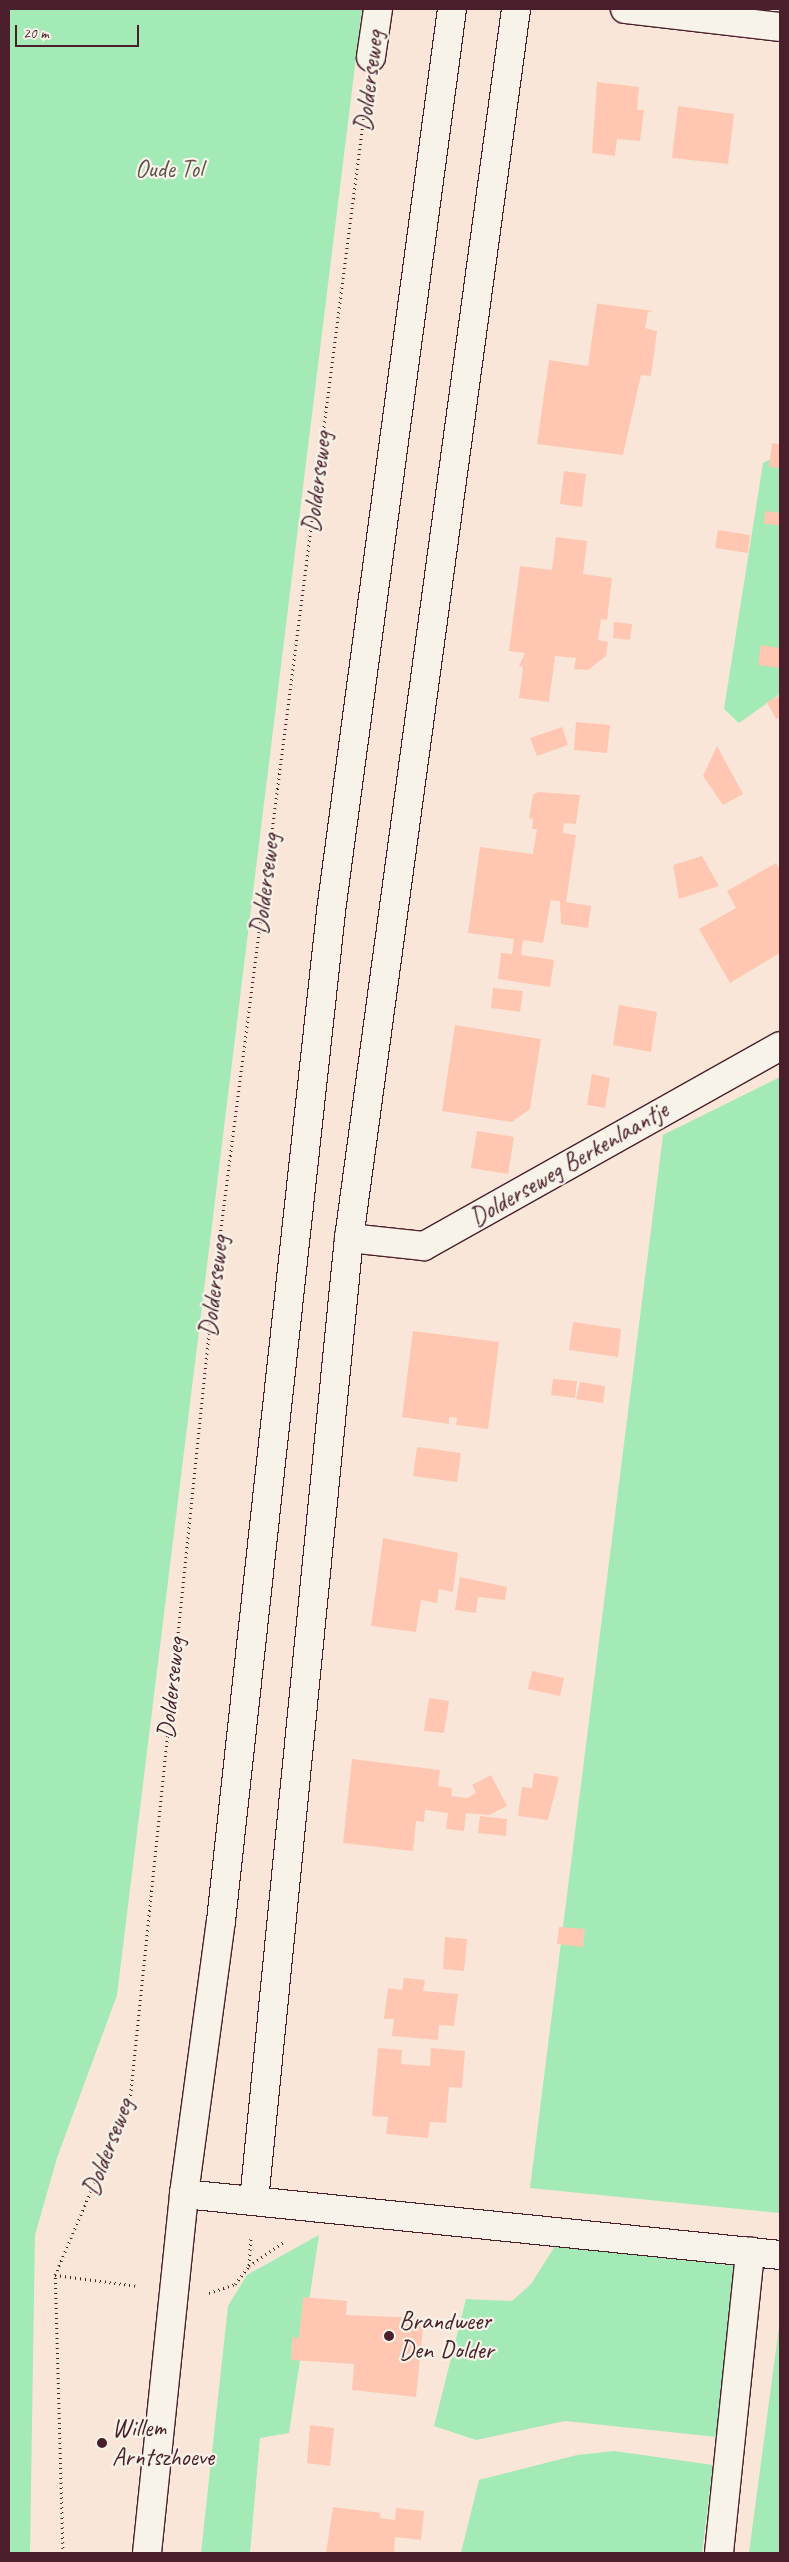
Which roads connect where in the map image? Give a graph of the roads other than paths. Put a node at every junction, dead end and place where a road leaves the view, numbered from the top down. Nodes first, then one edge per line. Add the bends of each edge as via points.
1 (378, 9) edge
2 (452, 9) edge
3 (516, 9) edge
4 (625, 9) edge
5 (780, 27) edge
6 (372, 57) road end
7 (780, 1046) edge
8 (349, 1238) junction
9 (184, 2194) junction
10 (254, 2201) junction
11 (750, 2252) junction
12 (780, 2255) edge
13 (147, 2553) edge
14 (719, 2553) edge

1 - 6 street, Dolderseweg
2 - 9 street via 331,911 222,1921
3 - 8 street
4 - 5 street
7 - 8 street, Dolderseweg Berkenlaantje via 424,1246
8 - 10 street
9 - 10 street
9 - 13 street
10 - 11 street via 543,2234
11 - 12 street
11 - 14 street

